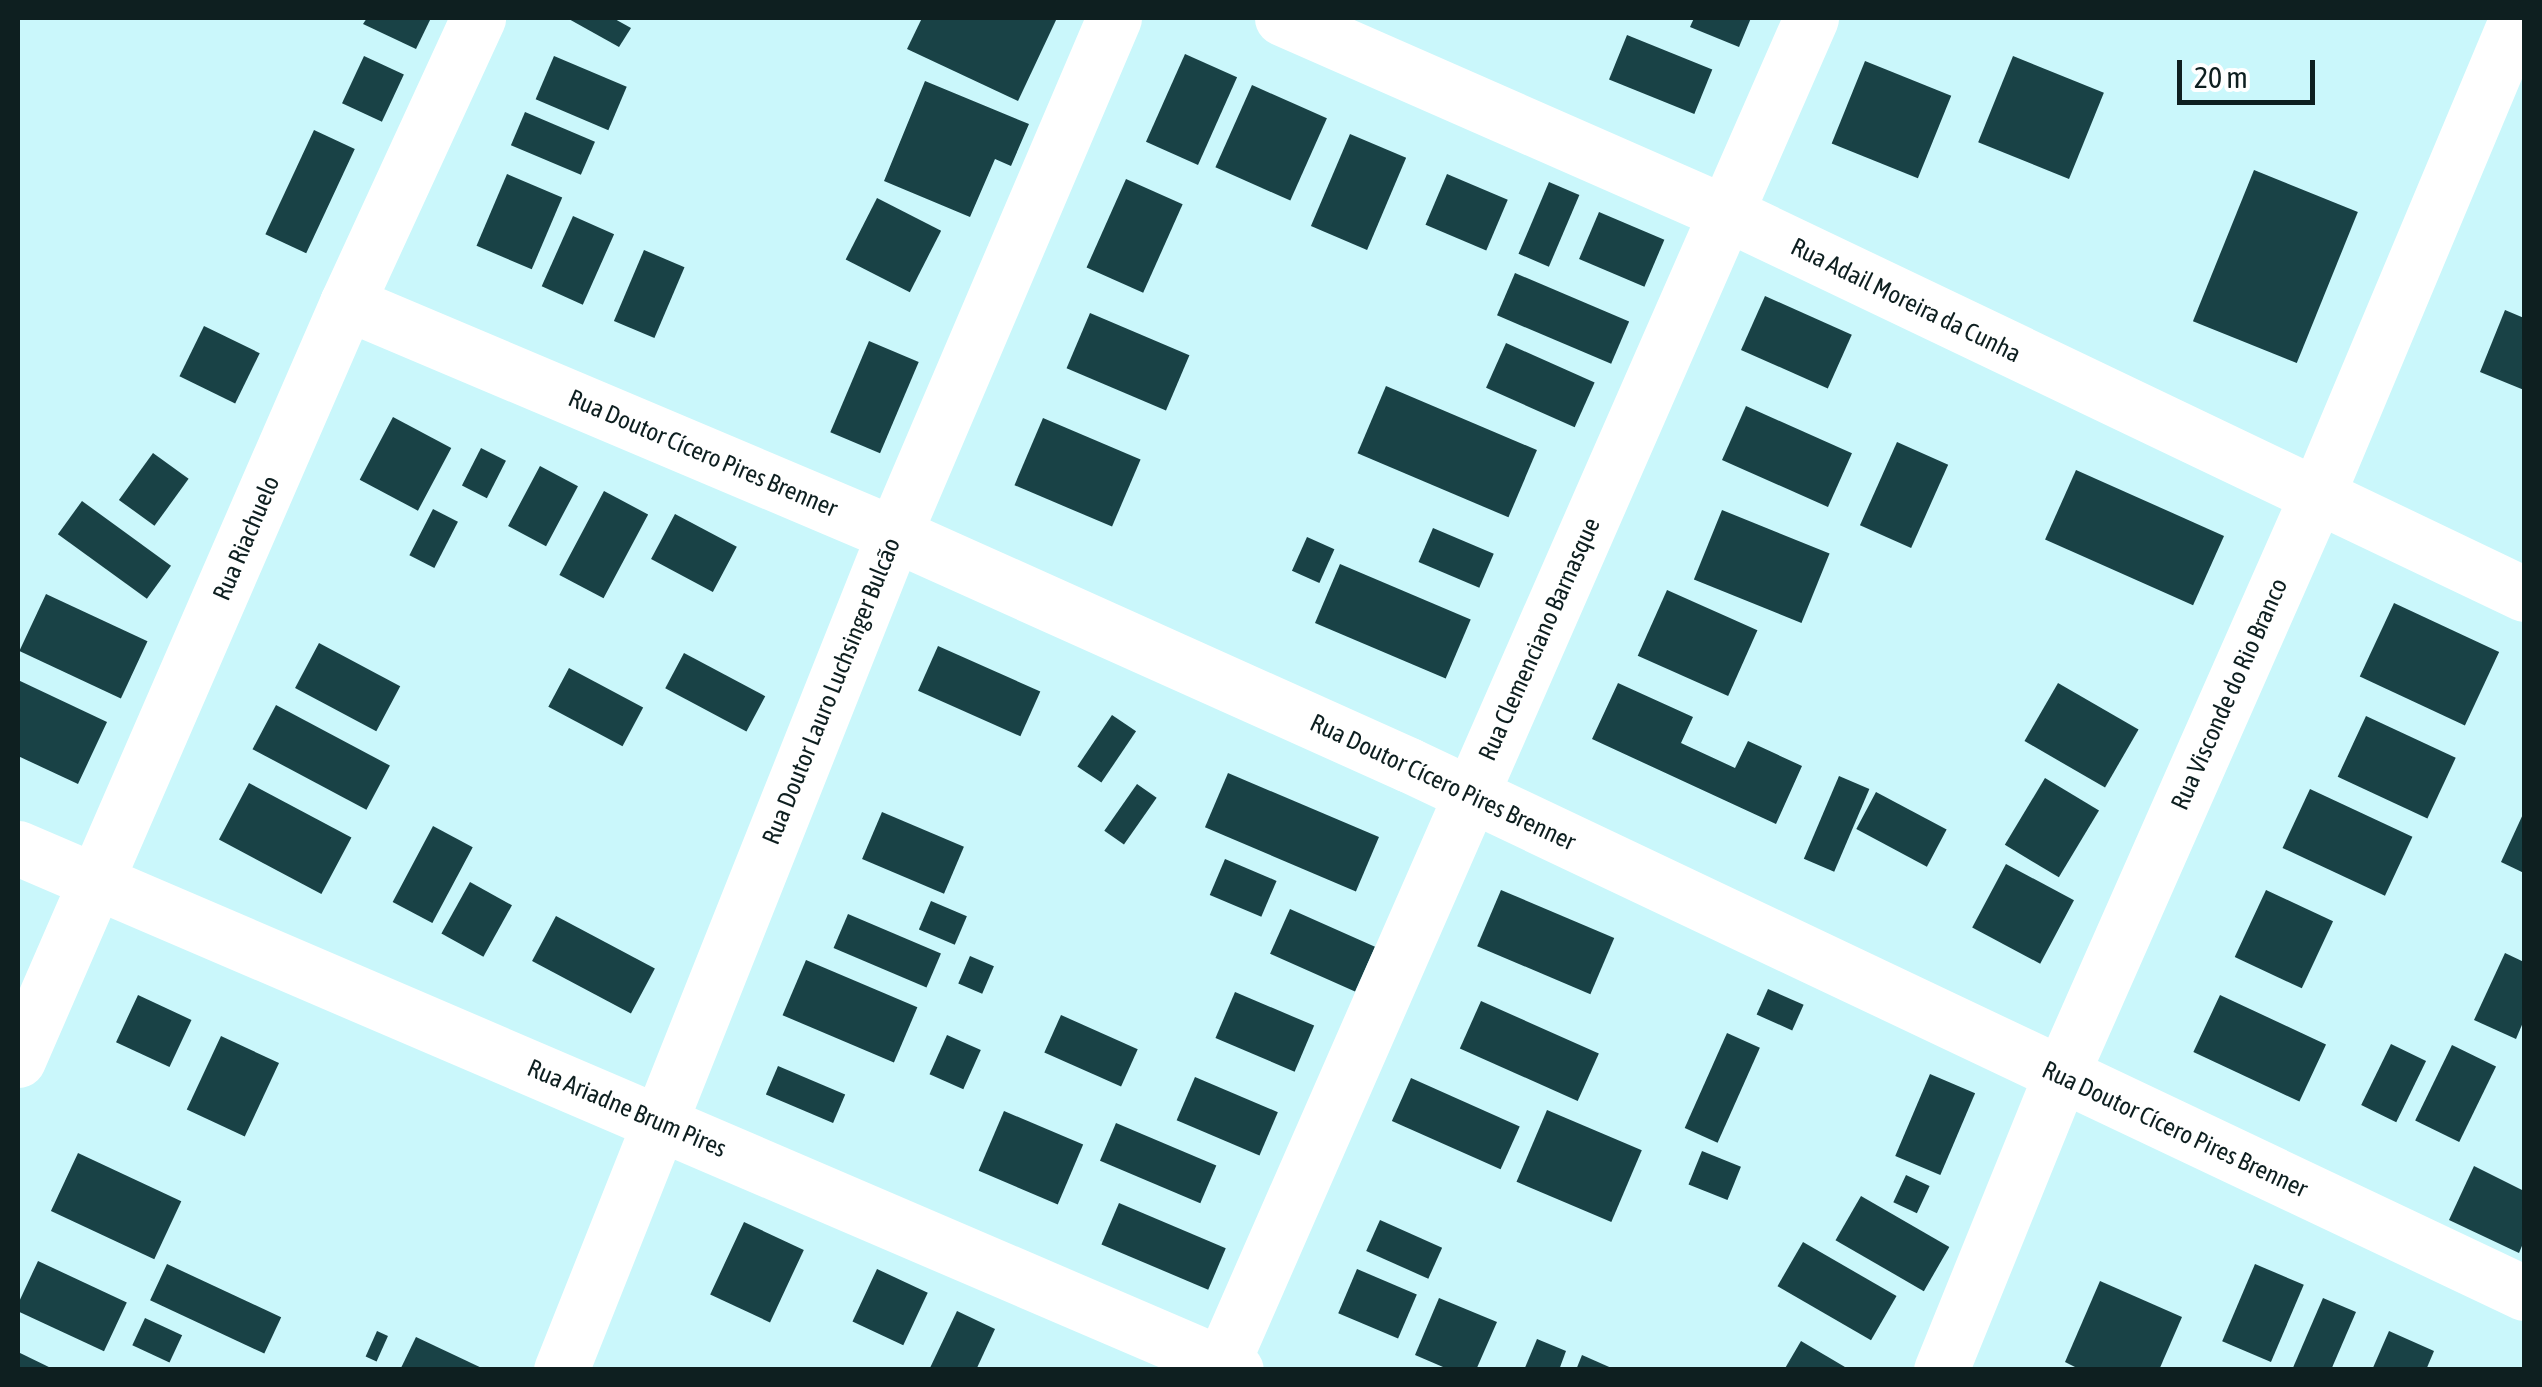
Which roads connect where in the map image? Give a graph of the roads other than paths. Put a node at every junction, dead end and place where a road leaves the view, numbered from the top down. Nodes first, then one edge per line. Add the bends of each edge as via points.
1 (478, 18) edge
2 (1114, 18) edge
3 (1282, 18) edge
4 (1811, 18) edge
5 (2517, 18) edge
6 (1728, 214) junction
7 (347, 303) junction
8 (2317, 495) junction
9 (894, 534) junction
10 (2524, 594) edge
11 (1470, 794) junction
12 (18, 848) edge
13 (97, 882) junction
14 (18, 1060) edge
15 (2061, 1075) junction
16 (657, 1121) junction
17 (2524, 1293) edge
18 (1225, 1367) edge
19 (561, 1370) edge
20 (1941, 1370) edge

1 - 7 street, Rua Riachuelo
2 - 9 street, Rua Doutor Lauro Luchsinger Bulcão
3 - 6 street, Rua Adail Moreira da Cunha
4 - 6 street, Rua Clemenciano Barnasque
5 - 8 street, Rua Visconde do Rio Branco
6 - 8 street, Rua Adail Moreira da Cunha
6 - 11 street, Rua Clemenciano Barnasque
7 - 9 street, Rua Doutor Cícero Pires Brenner
7 - 13 street, Rua Riachuelo
8 - 10 street, Rua Adail Moreira da Cunha
8 - 15 street, Rua Visconde do Rio Branco
9 - 11 street, Rua Doutor Cícero Pires Brenner
9 - 16 street, Rua Doutor Lauro Luchsinger Bulcão
11 - 15 street, Rua Doutor Cícero Pires Brenner
11 - 18 street, Rua Clemenciano Barnasque
12 - 13 street, Rua Ariadne Brum Pires
13 - 14 street, Rua Riachuelo
13 - 16 street, Rua Ariadne Brum Pires
15 - 17 street, Rua Doutor Cícero Pires Brenner
15 - 20 street, Rua Visconde do Rio Branco
16 - 18 street, Rua Ariadne Brum Pires
16 - 19 street, Rua Doutor Lauro Luchsinger Bulcão

